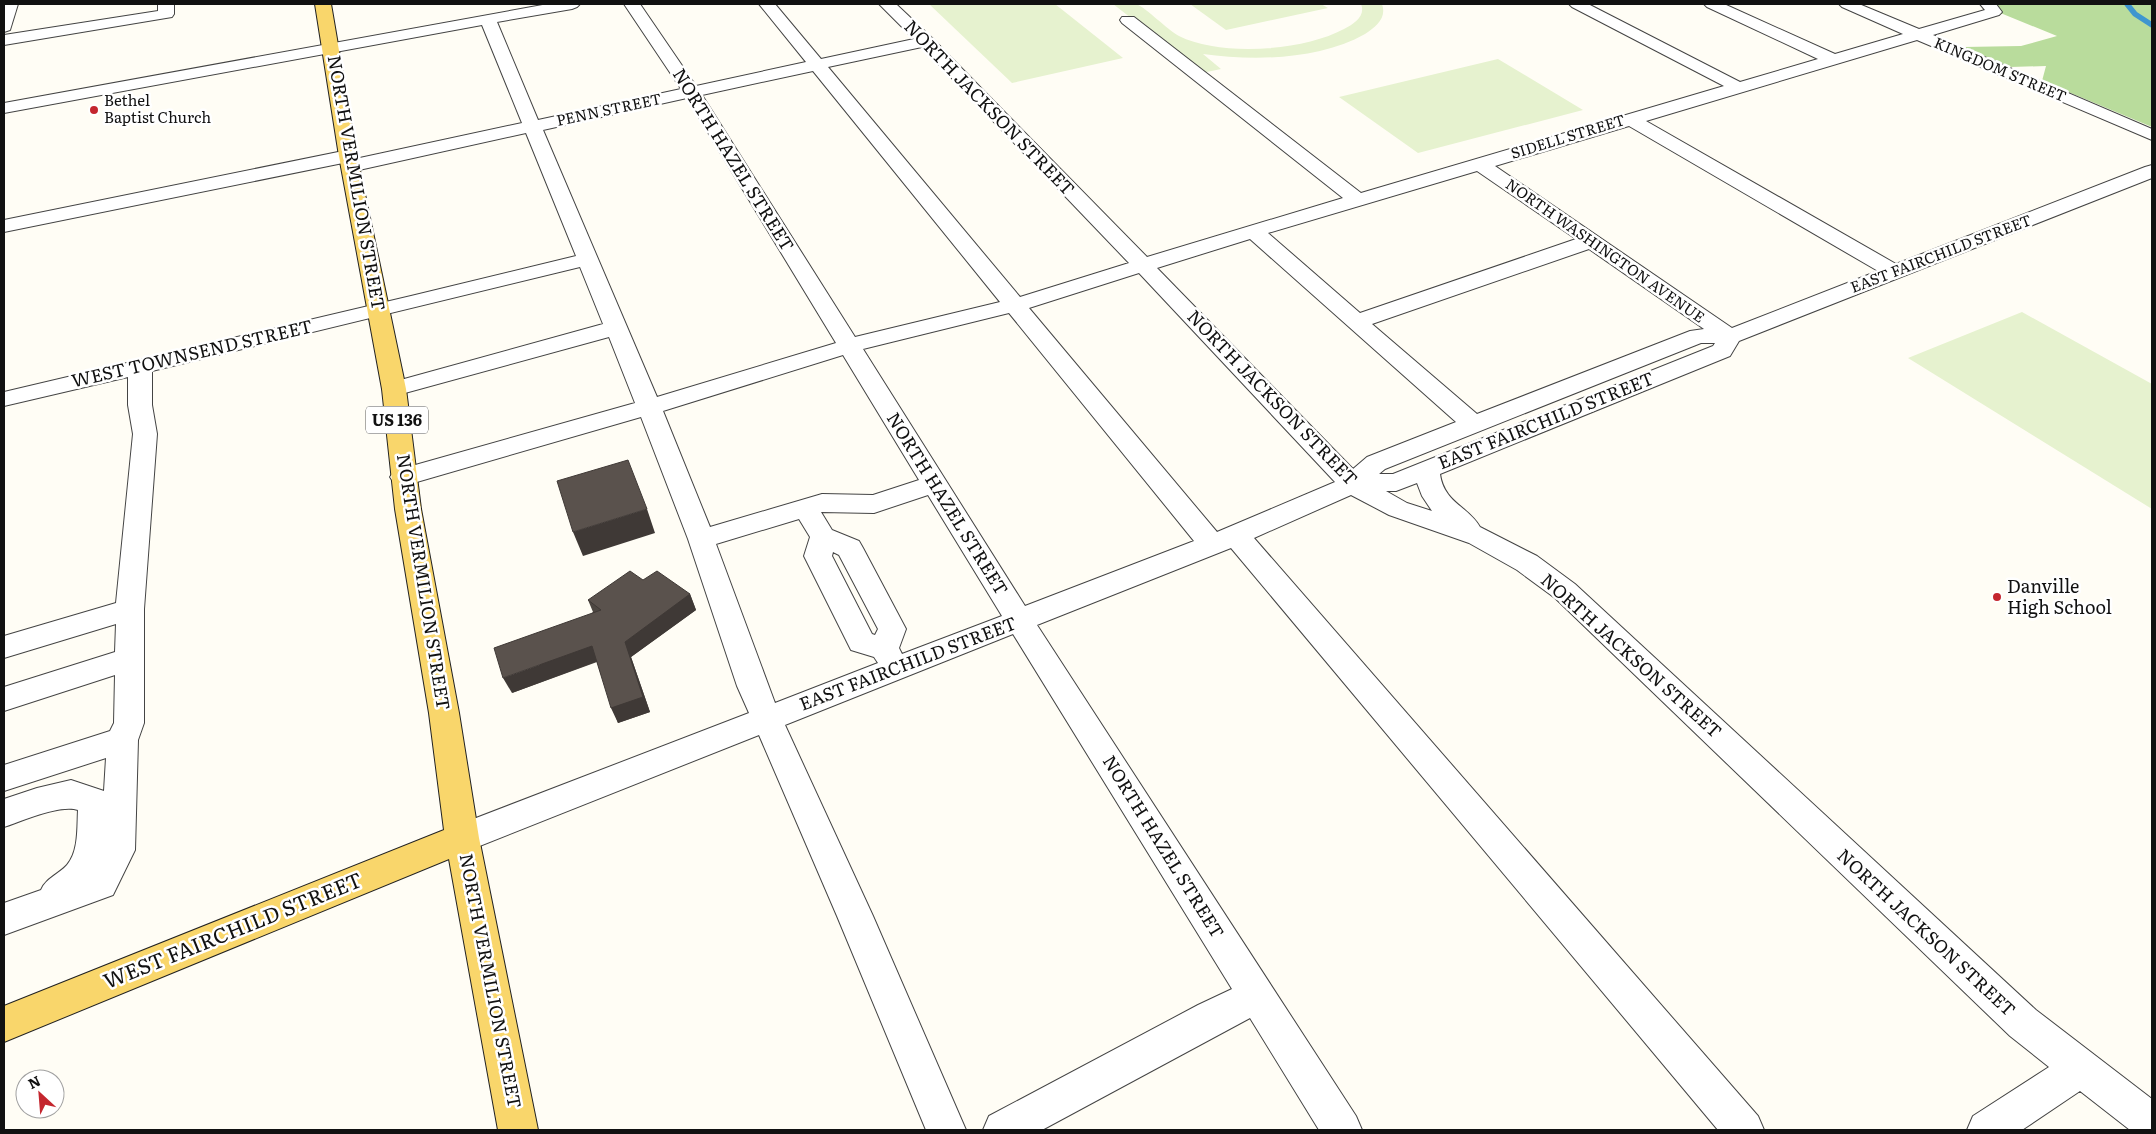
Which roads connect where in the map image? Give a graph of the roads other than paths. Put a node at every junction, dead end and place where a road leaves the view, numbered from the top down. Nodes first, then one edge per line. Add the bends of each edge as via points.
1 (10, 4) edge
2 (166, 4) edge
3 (323, 4) edge
4 (572, 4) edge
5 (632, 4) edge
6 (767, 4) edge
7 (887, 4) edge
8 (1577, 4) edge
9 (1712, 4) edge
10 (1847, 4) edge
11 (1990, 6) edge
12 (488, 20) junction
13 (1128, 20) dead end
14 (4, 27) edge
15 (1918, 35) junction
16 (4, 40) edge
17 (926, 41) junction
18 (332, 49) junction
19 (1835, 60) junction
20 (816, 65) junction
21 (1738, 87) junction
22 (692, 92) junction
23 (4, 108) edge
24 (1630, 119) junction
25 (532, 127) junction
26 (2152, 135) edge
27 (349, 161) junction
28 (1480, 164) junction
29 (2152, 171) edge
30 (1358, 200) junction
31 (4, 226) edge
32 (1253, 232) junction
33 (1591, 242) junction
34 (587, 259) junction
35 (1143, 265) junction
36 (1894, 272) junction
37 (1016, 305) junction
38 (379, 310) junction
39 (1355, 322) junction
40 (615, 328) junction
41 (1730, 337) junction
42 (849, 346) junction
43 (140, 366) junction
44 (394, 390) junction
45 (4, 399) edge
46 (649, 408) junction
47 (1474, 425) junction
48 (1426, 470) junction
49 (404, 477) junction
50 (935, 484) junction
51 (1352, 484) junction
52 (805, 508) junction
53 (1478, 536) junction
54 (702, 539) junction
55 (1224, 540) junction
56 (130, 609) junction
57 (1019, 620) junction
58 (4, 647) edge
59 (129, 659) junction
60 (890, 659) junction
61 (4, 699) edge
62 (766, 719) junction
63 (122, 740) junction
64 (4, 778) edge
65 (4, 813) edge
66 (462, 838) junction
67 (43, 905) junction
68 (4, 919) edge
69 (1257, 996) junction
70 (4, 1024) edge
71 (2080, 1068) junction
72 (2152, 1123) edge
73 (518, 1130) edge
74 (946, 1130) edge
75 (1004, 1130) edge
76 (1342, 1130) edge
77 (1744, 1130) edge
78 (1987, 1130) edge

1 - 14 street
2 - 16 street via 166,14
3 - 18 main road, NORTH VERMILION STREET / US 136
4 - 12 street
5 - 22 street, NORTH HAZEL STREET
6 - 20 street
7 - 17 street, NORTH JACKSON STREET
8 - 21 street
9 - 19 street
10 - 15 street, KINGDOM STREET
11 - 15 street, SIDELL STREET
12 - 18 street
12 - 25 street
13 - 30 street
15 - 19 street, SIDELL STREET
15 - 26 street, KINGDOM STREET
17 - 20 street, PENN STREET
17 - 35 street, NORTH JACKSON STREET
18 - 23 street
18 - 27 main road, NORTH VERMILION STREET / US 136
19 - 21 street, SIDELL STREET
20 - 22 street, PENN STREET
20 - 37 street
21 - 24 street, SIDELL STREET
22 - 25 street, PENN STREET
22 - 42 street, NORTH HAZEL STREET
24 - 28 street, SIDELL STREET
24 - 36 street
25 - 27 street, PENN STREET
25 - 34 street
27 - 31 street, PENN STREET
27 - 38 main road, NORTH VERMILION STREET / US 136
28 - 30 street, SIDELL STREET
28 - 33 street, NORTH WASHINGTON AVENUE
29 - 36 street, EAST FAIRCHILD STREET
30 - 32 street, SIDELL STREET
32 - 35 street, SIDELL STREET
32 - 39 street
33 - 39 street
33 - 41 street, NORTH WASHINGTON AVENUE
34 - 38 street, WEST TOWNSEND STREET
34 - 40 street
35 - 37 street, SIDELL STREET
35 - 51 street, NORTH JACKSON STREET
36 - 41 street, EAST FAIRCHILD STREET
37 - 42 street, SIDELL STREET
37 - 55 street
38 - 43 street, WEST TOWNSEND STREET
38 - 44 main road, NORTH VERMILION STREET / US 136
39 - 47 street
40 - 44 street
40 - 46 street
41 - 47 street, EAST FAIRCHILD STREET via 1698,336
41 - 48 street, EAST FAIRCHILD STREET via 1722,351
42 - 46 street, SIDELL STREET
42 - 50 street, NORTH HAZEL STREET
43 - 45 street, WEST TOWNSEND STREET
43 - 56 street via 140,405 145,434
44 - 49 main road, NORTH VERMILION STREET / US 136
46 - 49 street, SIDELL STREET
46 - 54 street
47 - 51 street, EAST FAIRCHILD STREET via 1376,463
48 - 51 street, EAST FAIRCHILD STREET via 1393,482
48 - 53 street via 1427,484 1440,505
49 - 66 main road, NORTH VERMILION STREET / US 136
50 - 52 street via 874,504 822,503
50 - 57 street, NORTH HAZEL STREET
51 - 53 street, NORTH JACKSON STREET via 1398,509
51 - 55 street, EAST FAIRCHILD STREET
52 - 54 street
52 - 60 street via 823,537 818,556 861,642
53 - 71 street, NORTH JACKSON STREET via 1527,563 1565,592 2023,1023
54 - 62 street
55 - 57 street, EAST FAIRCHILD STREET
55 - 77 street
56 - 58 street
56 - 59 street
57 - 60 street, EAST FAIRCHILD STREET
57 - 69 street, NORTH HAZEL STREET
59 - 61 street
59 - 63 street via 129,722
60 - 62 street, EAST FAIRCHILD STREET
62 - 66 street, EAST FAIRCHILD STREET
62 - 74 street
63 - 64 street
63 - 67 street via 118,850 101,884
65 - 67 street via 71,794 95,802 93,844 82,874
66 - 70 main road, WEST FAIRCHILD STREET
66 - 73 main road, NORTH VERMILION STREET
67 - 68 street
69 - 75 street
69 - 76 street, NORTH HAZEL STREET
71 - 72 street, NORTH JACKSON STREET
71 - 78 street

